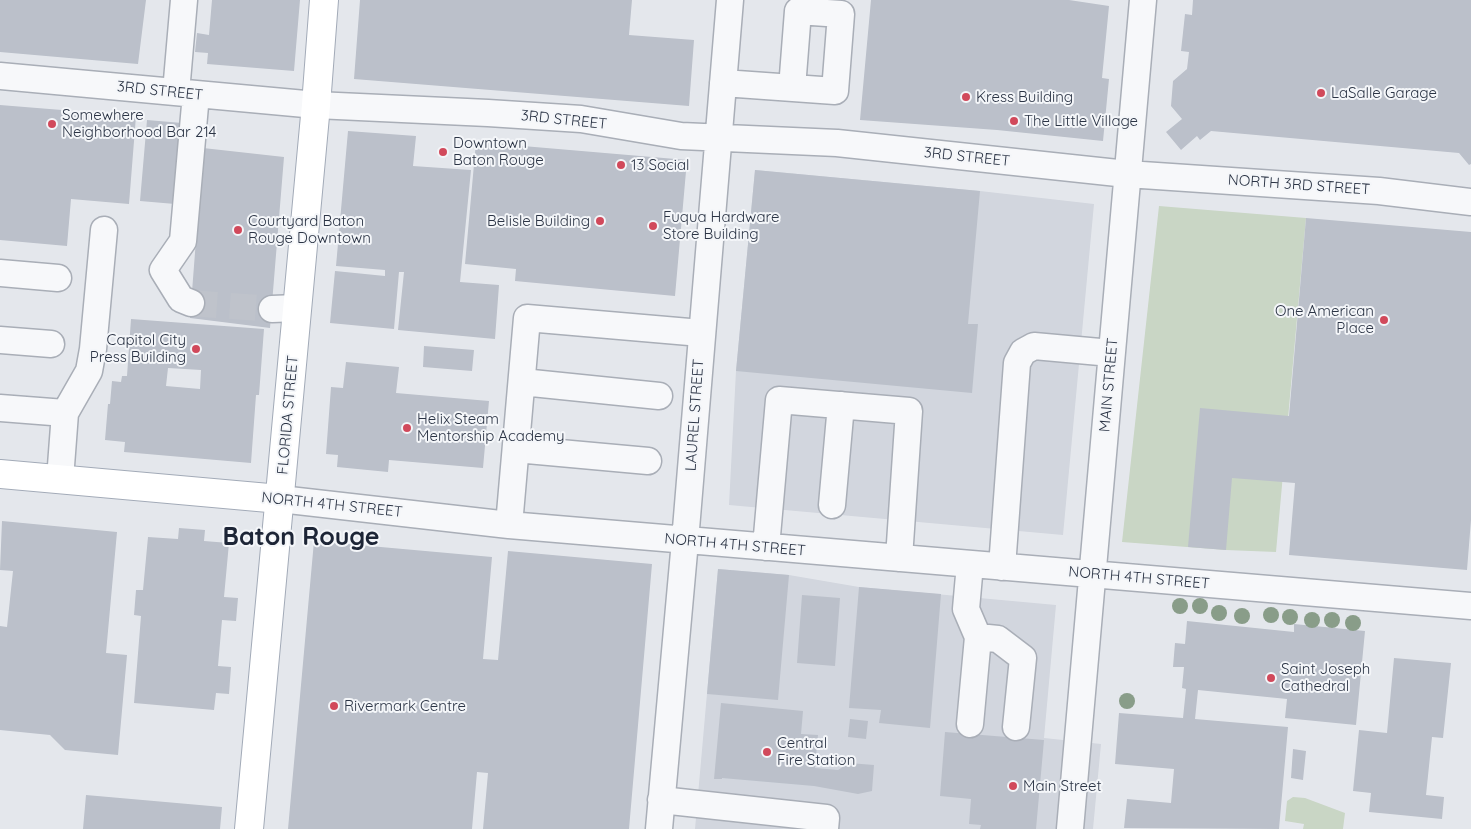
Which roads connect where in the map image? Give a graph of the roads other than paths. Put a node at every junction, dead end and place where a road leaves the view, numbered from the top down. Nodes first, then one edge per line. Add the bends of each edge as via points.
1 (184, 0) edge
2 (324, 0) edge
3 (730, 0) edge
4 (1143, 0) edge
5 (0, 76) edge
6 (723, 83) junction
7 (792, 88) dead end
8 (186, 93) junction
9 (316, 105) junction
10 (718, 138) junction
11 (1127, 174) junction
12 (1471, 202) edge
13 (104, 230) dead end
14 (0, 273) edge
15 (58, 278) dead end
16 (191, 303) tunnel mouth
17 (701, 333) junction
18 (0, 340) edge
19 (51, 344) dead end
20 (1112, 353) junction
21 (522, 382) junction
22 (659, 396) dead end
23 (841, 405) junction
24 (0, 408) edge
25 (65, 413) junction
26 (516, 449) junction
27 (648, 461) dead end
28 (0, 474) edge
29 (60, 479) junction
30 (280, 499) junction
31 (832, 505) dead end
32 (509, 526) junction
33 (685, 541) junction
34 (766, 547) junction
35 (899, 558) junction
36 (970, 564) junction
37 (1002, 567) junction
38 (1092, 574) junction
39 (1471, 606) edge
40 (978, 637) junction
41 (970, 724) dead end
42 (1016, 727) dead end
43 (662, 800) junction
44 (728, 818) edge
45 (249, 829) edge
46 (659, 829) edge
47 (825, 829) edge
48 (1070, 829) edge

1 - 8 street
2 - 9 main road, FLORIDA STREET
3 - 6 street, LAUREL STREET
4 - 11 street, MAIN STREET
5 - 8 street, 3RD STREET
6 - 7 street
6 - 10 street, LAUREL STREET
8 - 9 street, 3RD STREET
8 - 16 street via 183,241 163,270 182,298
9 - 10 street, 3RD STREET via 582,119 681,136
9 - 30 main road, FLORIDA STREET via 284,308
10 - 11 street, 3RD STREET via 837,142
10 - 17 street, LAUREL STREET
11 - 12 street, NORTH 3RD STREET via 1379,191
11 - 20 street, MAIN STREET
13 - 25 street via 89,371
14 - 15 street
17 - 21 street via 527,318
17 - 33 street, LAUREL STREET
18 - 19 street
20 - 37 street via 1034,346 1023,352 1017,363
20 - 38 street, MAIN STREET
21 - 22 street
21 - 26 street
23 - 31 street
23 - 34 street via 779,400
23 - 35 street via 909,411
24 - 25 street
25 - 29 street
26 - 27 street
26 - 32 street
28 - 29 main road, NORTH 4TH STREET
29 - 30 main road, NORTH 4TH STREET
30 - 32 street, NORTH 4TH STREET
30 - 45 main road, FLORIDA STREET
32 - 33 street, NORTH 4TH STREET
33 - 34 street, NORTH 4TH STREET
33 - 43 street, LAUREL STREET
34 - 35 street, NORTH 4TH STREET
35 - 36 street, NORTH 4TH STREET
36 - 37 street, NORTH 4TH STREET
36 - 40 street via 966,609
37 - 38 street, NORTH 4TH STREET
38 - 39 street, NORTH 4TH STREET
38 - 48 street, MAIN STREET
40 - 41 street
40 - 42 street via 998,639 1023,658
43 - 44 street
43 - 46 street, LAUREL STREET
44 - 47 street via 826,818

